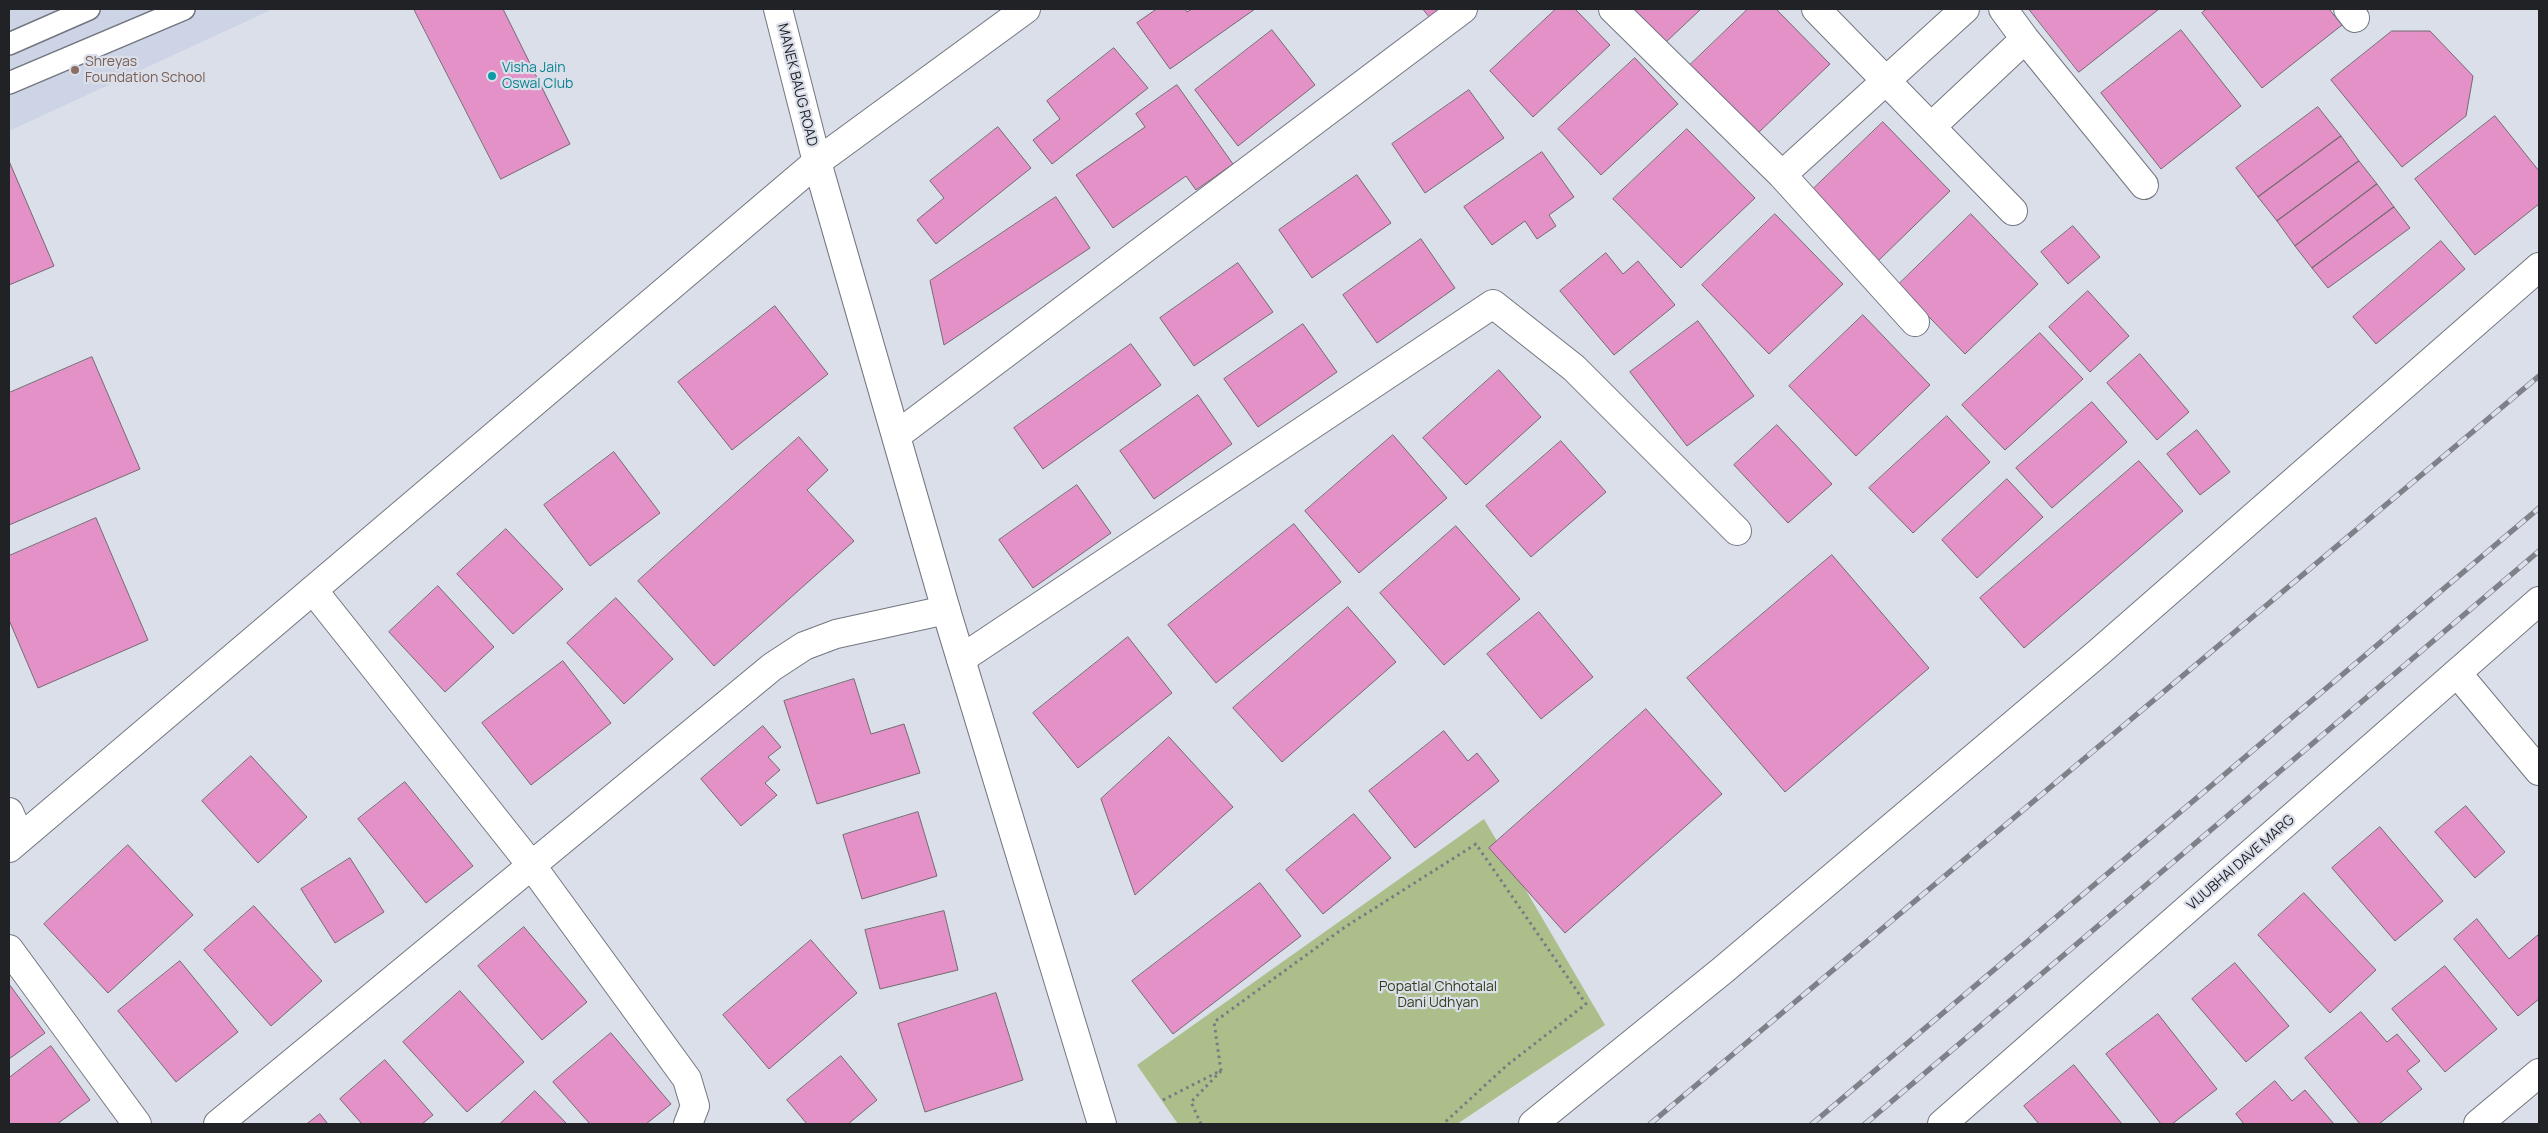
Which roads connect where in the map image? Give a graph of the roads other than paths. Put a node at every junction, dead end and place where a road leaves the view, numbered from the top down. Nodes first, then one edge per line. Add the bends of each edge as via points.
1 (89, 9) edge
2 (184, 9) edge
3 (778, 9) edge
4 (1026, 9) edge
5 (1463, 9) edge
6 (1613, 9) edge
7 (1816, 9) edge
8 (1965, 9) edge
9 (2003, 9) edge
10 (2025, 39) junction
11 (9, 44) edge
12 (1884, 80) junction
13 (9, 83) edge
14 (1931, 128) junction
15 (817, 162) junction
16 (1782, 175) junction
17 (2144, 185) dead end
18 (2013, 211) dead end
19 (2539, 267) edge
20 (1915, 322) dead end
21 (897, 435) junction
22 (1737, 531) dead end
23 (313, 590) junction
24 (2539, 601) edge
25 (946, 610) junction
26 (961, 659) junction
27 (2457, 673) junction
28 (2539, 771) edge
29 (9, 812) edge
30 (14, 843) edge
31 (532, 866) junction
32 (9, 949) edge
33 (2539, 1073) edge
34 (137, 1124) edge
35 (218, 1124) edge
36 (688, 1124) edge
37 (1102, 1124) edge
38 (1533, 1124) edge
39 (1942, 1124) edge
40 (2478, 1124) edge

1 - 11 lane
2 - 13 lane
3 - 15 street, MANEK BAUG ROAD
4 - 15 street
5 - 21 street
6 - 16 street
7 - 12 street
8 - 12 street
9 - 10 street
10 - 14 street
10 - 17 street
12 - 14 street
12 - 16 street
14 - 18 street
15 - 21 street, MANEK BAUG ROAD
15 - 23 street
16 - 20 street
19 - 38 street via 2098,652 1723,970
21 - 25 street, MANEK BAUG ROAD
22 - 26 street via 1574,368 1493,304
23 - 30 street
23 - 31 street
24 - 27 street, VIJUBHAI DAVE MARG
25 - 26 street, MANEK BAUG ROAD
25 - 31 street via 836,634 804,646 772,667
26 - 37 street, MANEK BAUG ROAD
27 - 28 street
27 - 39 street, VIJUBHAI DAVE MARG
29 - 30 street
31 - 35 street
31 - 36 street via 687,1079 695,1106
32 - 34 street
33 - 40 street

